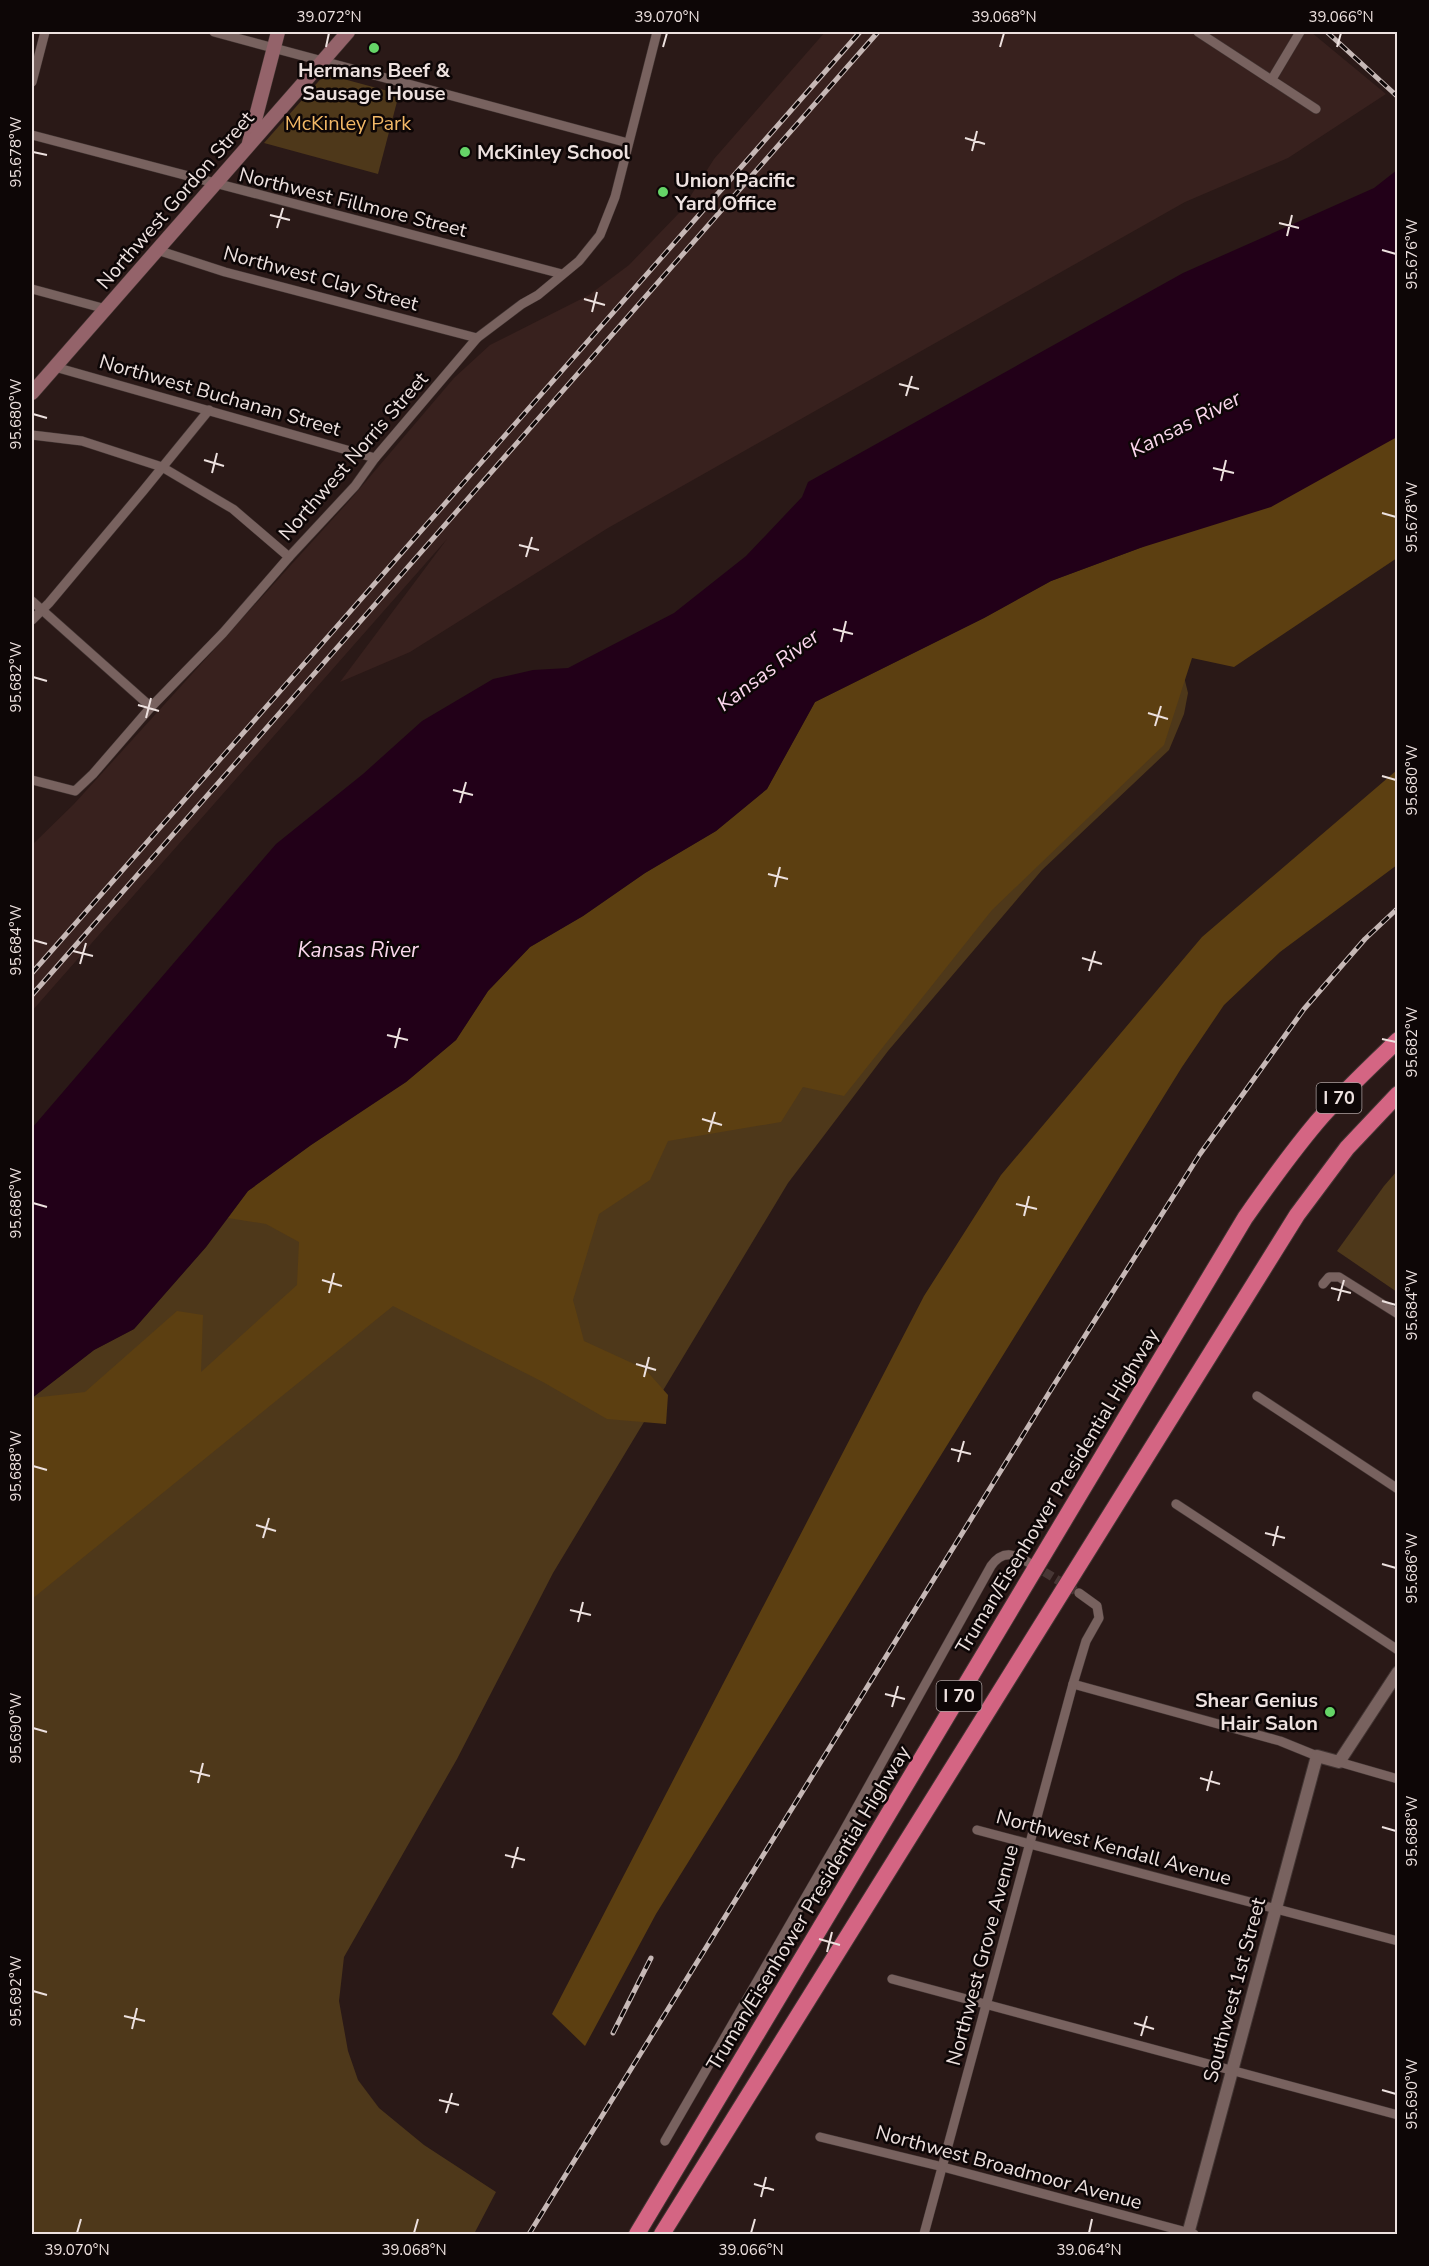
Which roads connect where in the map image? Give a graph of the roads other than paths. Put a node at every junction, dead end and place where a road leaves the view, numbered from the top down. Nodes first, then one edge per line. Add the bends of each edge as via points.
1 (45, 32) edge
2 (214, 32) edge
3 (278, 32) edge
4 (348, 32) edge
5 (657, 32) edge
6 (1198, 32) edge
7 (1300, 32) edge
8 (273, 47) junction
9 (321, 62) junction
10 (1272, 79) junction
11 (32, 82) edge
12 (1316, 109) dead end
13 (32, 135) edge
14 (628, 143) junction
15 (249, 144) junction
16 (215, 185) junction
17 (157, 250) junction
18 (562, 274) junction
19 (32, 289) edge
20 (106, 309) junction
21 (477, 338) junction
22 (55, 367) junction
23 (32, 393) edge
24 (209, 410) junction
25 (32, 435) edge
26 (375, 458) junction
27 (162, 467) junction
28 (289, 557) junction
29 (32, 601) edge
30 (41, 609) junction
31 (32, 620) edge
32 (151, 707) junction
33 (32, 780) edge
34 (1398, 1040) edge
35 (1398, 1094) edge
36 (1323, 1284) dead end
37 (1398, 1314) edge
38 (1257, 1396) dead end
39 (1398, 1490) edge
40 (1176, 1504) dead end
41 (1031, 1564) tunnel mouth
42 (1079, 1593) tunnel mouth
43 (1398, 1650) edge
44 (1398, 1672) edge
45 (1073, 1684) junction
46 (1317, 1756) junction
47 (1339, 1762) junction
48 (1398, 1779) edge
49 (977, 1830) dead end
50 (1030, 1844) junction
51 (1276, 1909) junction
52 (1398, 1941) edge
53 (892, 1979) dead end
54 (987, 2005) junction
55 (1232, 2072) junction
56 (1398, 2115) edge
57 (820, 2137) dead end
58 (665, 2141) dead end
59 (943, 2167) junction
60 (1190, 2234) edge
61 (637, 2235) edge
62 (662, 2235) edge
63 (924, 2235) edge

1 - 11 street
2 - 8 street
3 - 8 main road
4 - 9 main road, Northwest Gordon Street
5 - 14 street, Northwest Norris Street
6 - 10 street
7 - 10 street
8 - 9 street
8 - 15 main road
9 - 14 street
9 - 15 main road, Northwest Gordon Street
10 - 12 street
13 - 16 street, Northwest Fillmore Street
14 - 18 street, Northwest Norris Street via 600,235 579,261
15 - 16 main road, Northwest Gordon Street
16 - 17 main road, Northwest Gordon Street
16 - 18 street, Northwest Fillmore Street
17 - 20 main road, Northwest Gordon Street
17 - 21 street, Northwest Clay Street via 225,272
18 - 21 street, Northwest Norris Street
19 - 20 street
20 - 22 main road, Northwest Gordon Street
21 - 26 street, Northwest Norris Street
22 - 23 main road, Northwest Gordon Street
22 - 24 street, Northwest Buchanan Street
24 - 26 street, Northwest Buchanan Street
24 - 27 street
25 - 27 street via 82,441
26 - 28 street, Northwest Norris Street via 355,486
27 - 28 street via 233,509
27 - 30 street
28 - 32 street, Northwest Norris Street
29 - 30 street
30 - 31 street
30 - 32 street
32 - 33 street, Northwest Norris Street via 75,791
34 - 61 highway, Truman/Eisenhower Presidential Highway / I 70 via 1317,1122 1245,1218
35 - 62 highway, I 70 via 1347,1148 1298,1215
36 - 37 street via 1329,1277 1340,1277
38 - 39 street
40 - 43 street
41 - 58 street via 1009,1554 992,1566
42 - 45 street, Northwest Grove Avenue via 1097,1606 1099,1618 1083,1648
44 - 47 street
45 - 46 street via 1280,1741
45 - 50 street, Northwest Grove Avenue
46 - 47 street
46 - 51 street, Southwest 1st Street
47 - 48 street
49 - 50 street, Northwest Kendall Avenue
50 - 51 street, Northwest Kendall Avenue
50 - 54 street, Northwest Grove Avenue
51 - 52 street, Northwest Kendall Avenue
51 - 55 street, Southwest 1st Street
53 - 54 street
54 - 55 street
54 - 59 street, Northwest Grove Avenue
55 - 56 street
55 - 60 street, Southwest 1st Street
57 - 59 street, Northwest Broadmoor Avenue
59 - 60 street, Northwest Broadmoor Avenue
59 - 63 street, Northwest Grove Avenue

